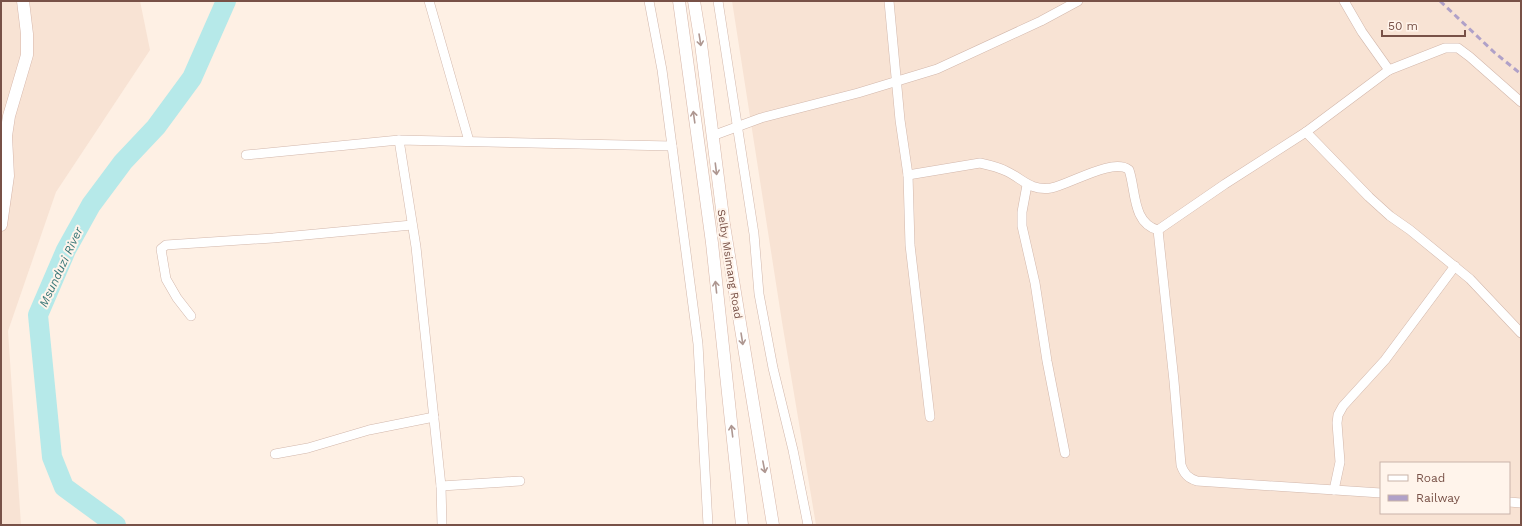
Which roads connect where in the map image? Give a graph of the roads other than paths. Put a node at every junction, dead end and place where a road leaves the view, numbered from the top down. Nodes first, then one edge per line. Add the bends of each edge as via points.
1 (23, 1) edge
2 (428, 1) edge
3 (649, 1) edge
4 (679, 1) edge
5 (694, 1) edge
6 (718, 1) edge
7 (889, 1) edge
8 (1078, 1) edge
9 (1344, 1) edge
10 (1389, 70) junction
11 (896, 82) junction
12 (1521, 102) edge
13 (736, 126) junction
14 (1306, 132) junction
15 (712, 136) junction
16 (399, 140) junction
17 (468, 141) junction
18 (672, 146) junction
19 (246, 155) dead end
20 (908, 174) junction
21 (1028, 185) junction
22 (1, 225) edge
23 (412, 225) junction
24 (1158, 230) junction
25 (1455, 266) junction
26 (191, 316) dead end
27 (1521, 333) edge
28 (434, 417) junction
29 (930, 417) dead end
30 (1065, 453) dead end
31 (275, 454) dead end
32 (520, 481) dead end
33 (441, 486) junction
34 (1334, 490) junction
35 (1380, 493) edge
36 (1510, 502) edge
37 (1521, 502) edge
38 (442, 525) edge
39 (708, 525) edge
40 (742, 525) edge
41 (774, 525) edge
42 (808, 525) edge

1 - 22 main road via 27,55 9,116 6,136 8,176
2 - 17 street
3 - 18 street via 662,70
40 -> 4 main road, Selby Msimang Road via 712,243
5 -> 15 main road, Selby Msimang Road
6 - 13 street
7 - 11 street
8 - 11 street via 937,69
9 - 10 street
10 - 12 street via 1445,48 1458,48
10 - 14 street
11 - 13 street
11 - 20 street
13 - 15 street
13 - 42 street via 773,368
14 - 24 street
14 - 25 street via 1390,216
15 -> 41 main road, Selby Msimang Road via 724,225
16 - 17 street
16 - 19 street
16 - 23 street
17 - 18 street
18 - 39 street via 698,344
20 - 21 street via 980,163 1007,172
20 - 29 street via 910,244
21 - 24 street via 1039,189 1052,188 1108,168 1127,168 1140,216 1147,225
21 - 30 street via 1022,212 1022,226 1035,283
23 - 26 street via 166,245 161,249 166,279
23 - 28 street
24 - 34 street via 1183,472 1187,477 1197,481
25 - 27 street via 1470,278
25 - 34 street via 1385,360 1343,406 1338,415 1340,462
28 - 31 street via 369,430 303,449
28 - 33 street
32 - 33 street
33 - 38 street
34 - 35 street
36 - 37 street

